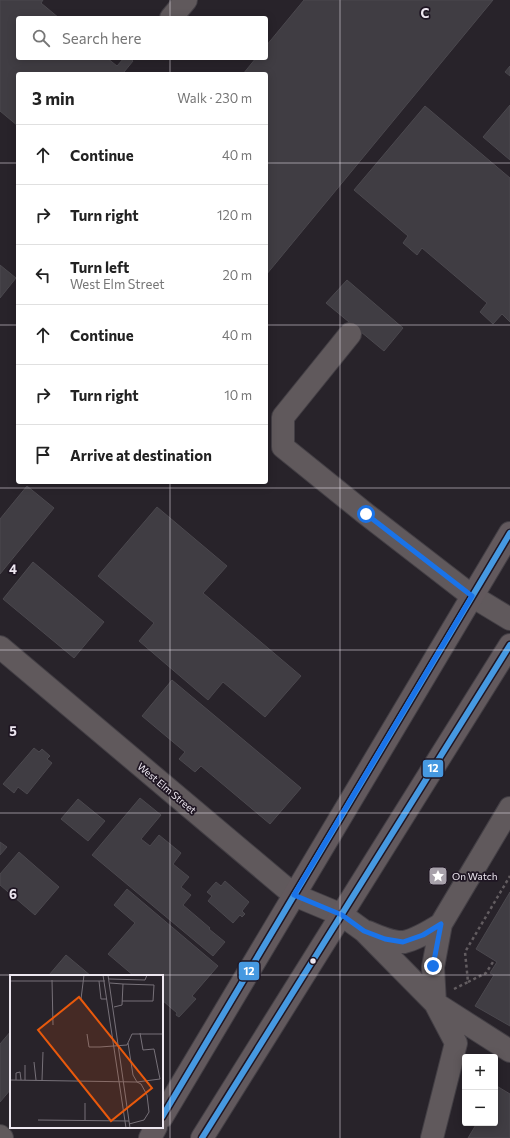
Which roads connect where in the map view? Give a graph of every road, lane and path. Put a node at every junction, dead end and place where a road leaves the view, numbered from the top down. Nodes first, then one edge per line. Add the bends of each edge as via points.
1 (186, 0) edge
2 (173, 16) edge
3 (350, 334) dead end
4 (510, 534) edge
5 (472, 596) junction
6 (510, 619) edge
7 (510, 645) edge
8 (0, 647) edge
9 (510, 808) edge
10 (510, 876) edge
11 (294, 895) junction
12 (342, 915) junction
13 (441, 924) junction
14 (364, 931) junction
15 (493, 962) dead end
16 (468, 982) junction
17 (442, 997) junction
18 (510, 1051) edge
19 (163, 1115) edge
20 (155, 1128) edge
21 (150, 1138) edge
22 (202, 1138) edge
23 (432, 1138) edge

1 - 2 street
3 - 5 street via 283,417 283,447
4 - 5 main road
5 - 6 street
5 - 11 main road
7 - 12 main road
8 - 11 street, West Elm Street
9 - 13 street
10 - 16 path via 465,952
11 - 12 street, West Elm Street
11 - 19 main road
12 - 14 street, West Elm Street
12 - 22 main road
13 - 14 street via 423,935 403,942
13 - 17 street via 433,966
14 - 17 street
15 - 16 path via 486,973
16 - 17 path
17 - 18 street
17 - 23 street via 456,1043
20 - 21 main road

